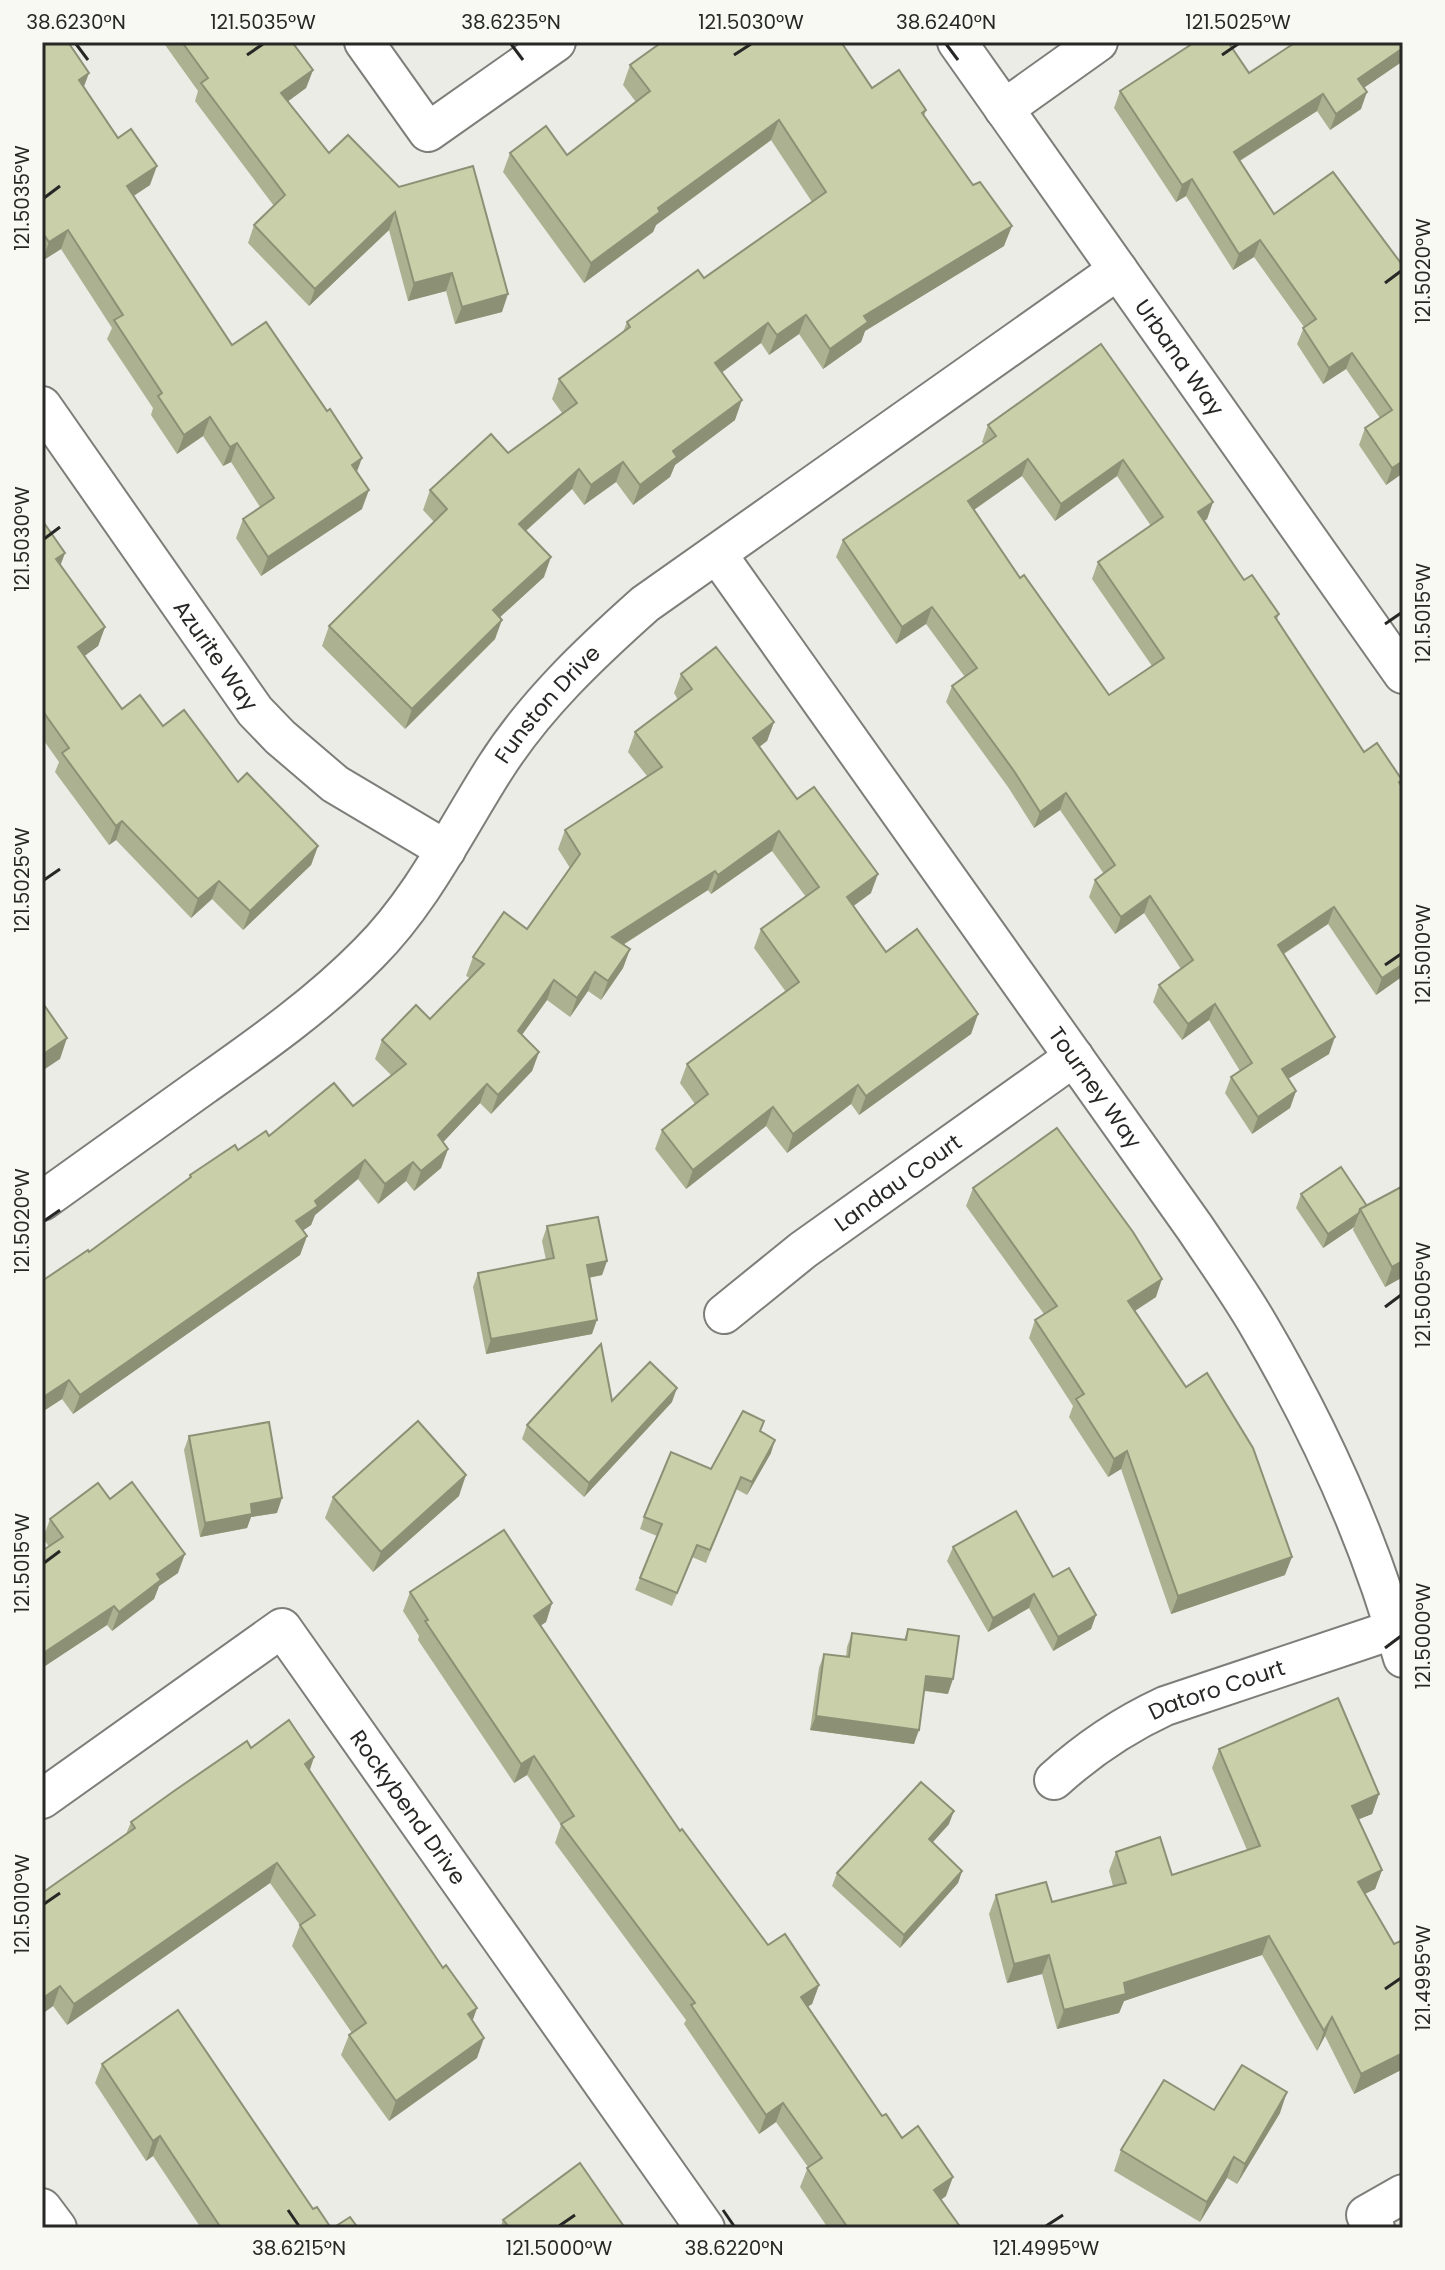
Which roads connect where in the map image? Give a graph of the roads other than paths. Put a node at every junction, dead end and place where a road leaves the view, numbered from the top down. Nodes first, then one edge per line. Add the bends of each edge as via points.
1 (364, 42) edge
2 (556, 42) edge
3 (957, 42) edge
4 (1098, 42) edge
5 (1004, 109) junction
6 (1118, 270) junction
7 (42, 406) edge
8 (717, 554) junction
9 (1403, 674) edge
10 (446, 850) junction
11 (1074, 1057) junction
12 (42, 1201) edge
13 (724, 1314) dead end
14 (1399, 1644) edge
15 (1054, 1780) dead end
16 (42, 1799) edge
17 (1403, 2194) edge
18 (42, 2208) edge
19 (1370, 2221) edge
20 (57, 2228) edge
21 (705, 2228) edge

1 - 2 street via 428,132
3 - 5 street, Urbana Way
4 - 5 street
5 - 6 street, Urbana Way
6 - 8 street, Funston Drive
6 - 9 street, Urbana Way
7 - 10 street, Azurite Way via 255,711 335,784
8 - 10 street, Funston Drive via 645,604 539,707 495,767
8 - 11 street, Tourney Way
10 - 12 street, Funston Drive via 371,952 299,1018
11 - 13 street, Landau Court via 803,1250
11 - 14 street, Tourney Way via 1258,1324 1343,1491
14 - 15 street, Datoro Court via 1165,1706 1079,1757
16 - 21 street, Rockybend Drive via 282,1628
17 - 19 street
18 - 20 street

